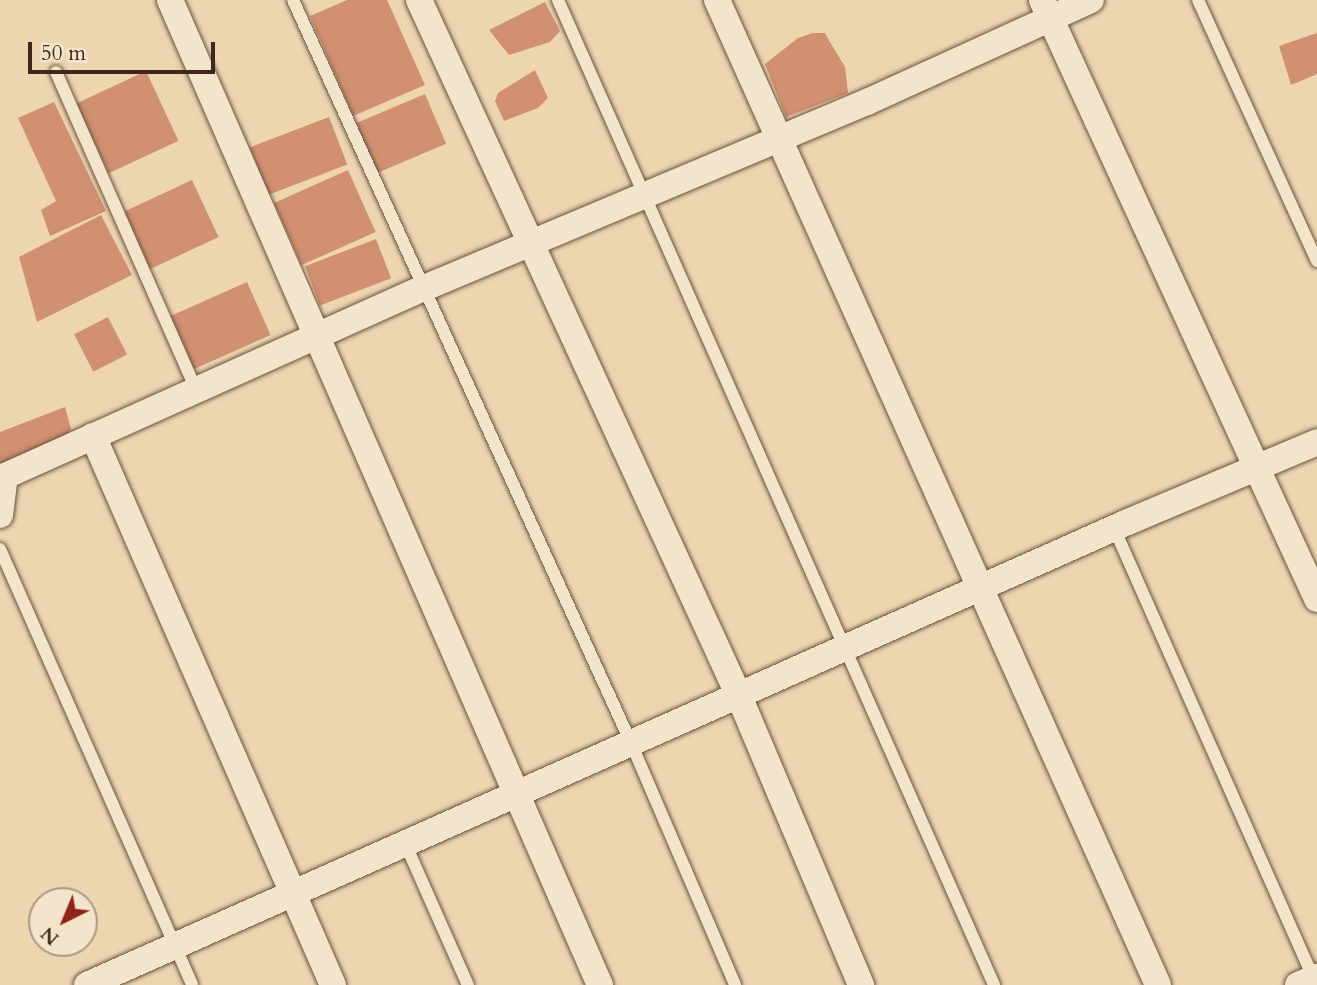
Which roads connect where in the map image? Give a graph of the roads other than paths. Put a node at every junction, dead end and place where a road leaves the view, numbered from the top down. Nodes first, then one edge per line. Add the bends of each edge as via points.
1 (170, 0) edge
2 (293, 0) edge
3 (419, 0) edge
4 (558, 0) edge
5 (717, 0) edge
6 (1091, 0) edge
7 (1198, 0) edge
8 (1046, 9) edge
9 (56, 72) dead end
10 (780, 139) junction
11 (645, 195) junction
12 (531, 243) junction
13 (1317, 261) edge
14 (422, 289) junction
15 (317, 337) junction
16 (196, 390) junction
17 (93, 436) junction
18 (1317, 442) edge
19 (1256, 468) junction
20 (0, 515) edge
21 (1114, 528) junction
22 (0, 549) edge
23 (981, 588) junction
24 (1317, 599) edge
25 (845, 648) junction
26 (739, 696) junction
27 (631, 743) junction
28 (517, 794) junction
29 (405, 844) junction
30 (293, 893) junction
31 (174, 946) junction
32 (1317, 974) edge
33 (87, 985) edge
34 (192, 985) edge
35 (333, 985) edge
36 (468, 985) edge
37 (600, 985) edge
38 (735, 985) edge
39 (861, 985) edge
40 (995, 985) edge
41 (1158, 985) edge
42 (1298, 985) edge

1 - 15 street
2 - 14 lane
3 - 12 street
4 - 11 lane
5 - 10 street
6 - 8 street
7 - 13 lane
8 - 10 street
8 - 19 street
9 - 16 lane
10 - 11 street
10 - 23 street
11 - 12 street
11 - 25 lane
12 - 14 street
12 - 26 street
14 - 15 street
14 - 27 lane
15 - 16 street
15 - 28 street
16 - 17 street
17 - 20 street via 5,476
17 - 30 street
18 - 19 street
19 - 21 street
19 - 24 street
21 - 23 street
21 - 32 lane via 1310,970
22 - 31 lane
23 - 25 street
23 - 41 street
25 - 26 street
25 - 40 lane
26 - 27 street
26 - 39 street
27 - 28 street
27 - 38 lane
28 - 29 street
28 - 37 street
29 - 30 street
29 - 36 lane
30 - 31 street
30 - 35 street
31 - 33 street
31 - 34 lane
32 - 42 street

